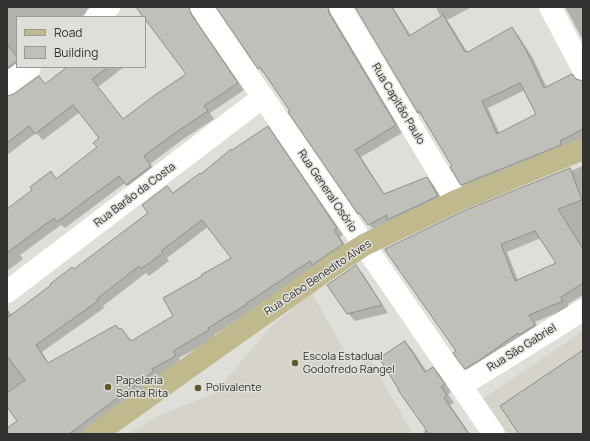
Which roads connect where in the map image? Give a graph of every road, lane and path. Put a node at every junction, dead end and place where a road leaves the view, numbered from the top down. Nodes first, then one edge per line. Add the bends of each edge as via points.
1 (109, 7) edge
2 (201, 7) edge
3 (340, 7) edge
4 (550, 7) edge
5 (97, 16) edge
6 (29, 68) edge
7 (583, 69) edge
8 (7, 84) edge
9 (263, 97) junction
10 (583, 150) edge
11 (456, 201) junction
12 (364, 244) junction
13 (7, 292) edge
14 (583, 310) edge
15 (461, 386) junction
16 (96, 434) edge
17 (494, 434) edge

1 - 5 street
2 - 9 street, Rua General Osório
3 - 11 street, Rua Capitão Paulo
4 - 7 street
6 - 8 street
9 - 12 street, Rua General Osório
9 - 13 street, Rua Barão da Costa
10 - 11 main road, Rua Cabo Benedito Alves
11 - 12 main road, Rua Cabo Benedito Alves
12 - 15 street, Rua General Osório
12 - 16 main road, Rua Cabo Benedito Alves
14 - 15 street, Rua São Gabriel
15 - 17 street, Rua General Osório

